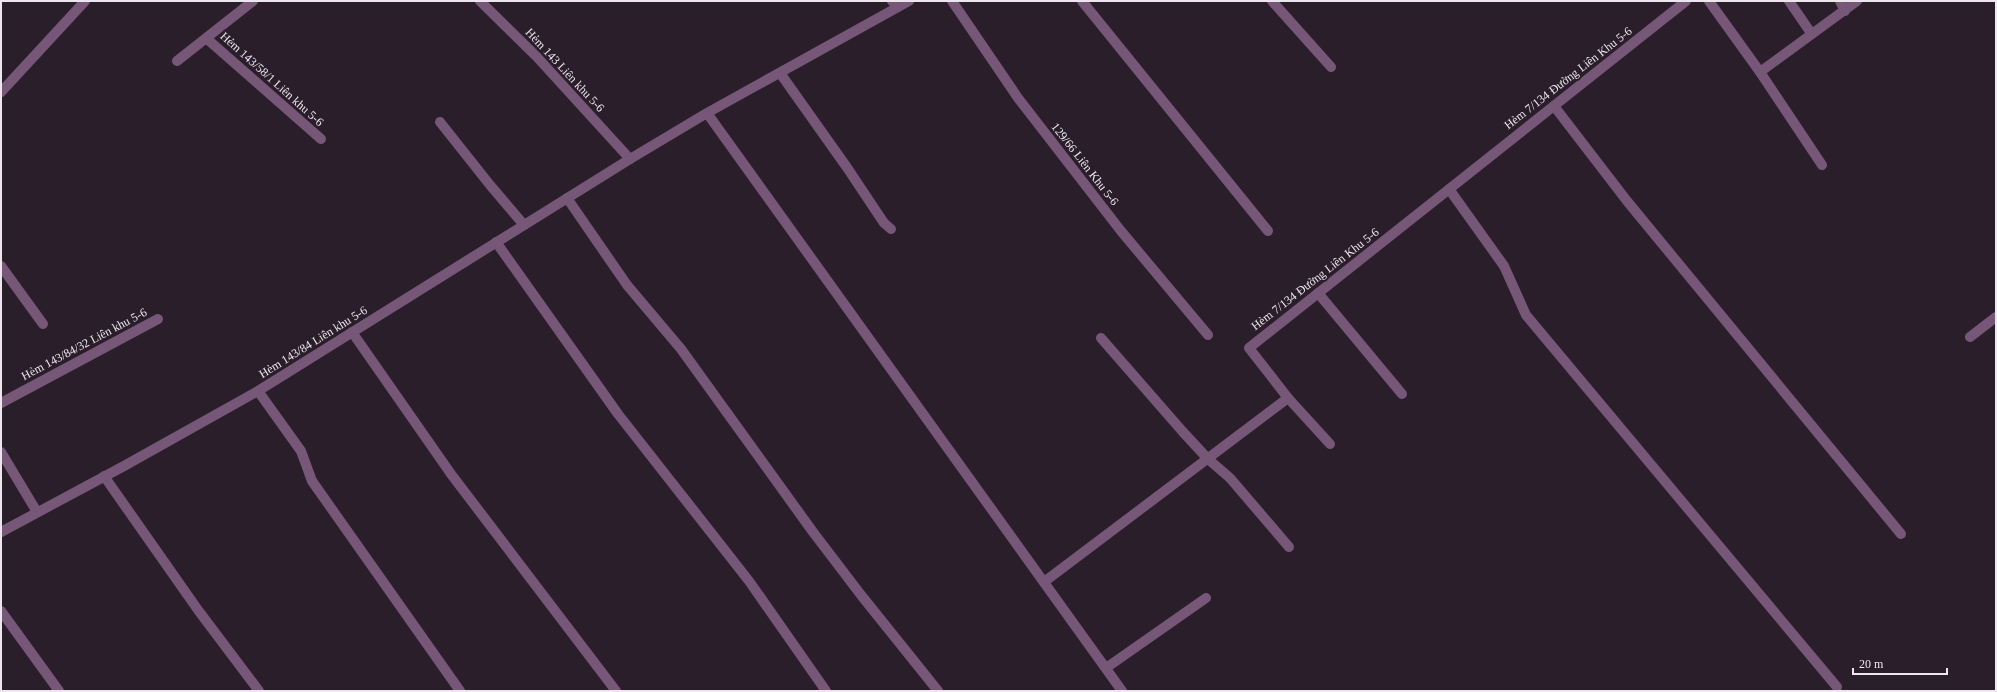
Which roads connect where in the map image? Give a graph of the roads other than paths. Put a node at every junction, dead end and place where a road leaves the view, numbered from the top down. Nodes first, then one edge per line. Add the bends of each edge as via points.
1 (85, 1) edge
2 (253, 1) edge
3 (480, 1) edge
4 (910, 1) edge
5 (952, 1) edge
6 (1082, 1) edge
7 (1272, 1) edge
8 (1686, 1) edge
9 (1709, 1) edge
10 (1789, 1) edge
11 (1840, 1) edge
12 (1857, 1) edge
13 (895, 4) edge
14 (1845, 11) junction
15 (1811, 33) junction
16 (206, 38) junction
17 (177, 61) dead end
18 (1331, 67) dead end
19 (780, 72) junction
20 (1760, 72) junction
21 (1, 92) edge
22 (1554, 106) junction
23 (707, 113) junction
24 (440, 122) dead end
25 (321, 139) dead end
26 (630, 159) junction
27 (1822, 165) dead end
28 (1449, 189) junction
29 (567, 198) junction
30 (524, 225) junction
31 (891, 229) dead end
32 (1268, 232) dead end
33 (496, 242) junction
34 (1, 266) edge
35 (1318, 293) junction
36 (1996, 317) edge
37 (158, 319) dead end
38 (43, 324) dead end
39 (352, 332) junction
40 (1208, 335) dead end
41 (1970, 337) dead end
42 (1101, 338) dead end
43 (258, 391) junction
44 (1402, 394) dead end
45 (1288, 398) junction
46 (1, 403) edge
47 (1330, 444) dead end
48 (1, 452) edge
49 (1208, 459) junction
50 (104, 476) junction
51 (37, 512) junction
52 (1, 532) edge
53 (1900, 534) dead end
54 (1289, 547) dead end
55 (1044, 582) junction
56 (1206, 598) dead end
57 (1, 612) edge
58 (1106, 668) junction
59 (1837, 687) dead end
60 (59, 691) edge
61 (259, 691) edge
62 (460, 691) edge
63 (616, 691) edge
64 (826, 691) edge
65 (938, 691) edge
66 (1122, 691) edge

1 - 21 street
2 - 16 street
3 - 26 street, Hẻm 143 Liên khu 5-6 via 538,57
4 - 13 street, Hẻm 143/84 Liên khu 5-6
5 - 40 street, 129/66 Liên Khu 5-6 via 1018,98 1121,231
6 - 32 street
7 - 18 street
8 - 22 street, Hẻm 7/134 Đường Liên Khu 5-6
9 - 20 street
10 - 15 street
11 - 14 street
12 - 14 street
13 - 19 street, Hẻm 143/84 Liên khu 5-6
14 - 15 street
15 - 20 street
16 - 17 street
16 - 25 street, Hẻm 143/58/1 Liên khu 5-6
19 - 23 street, Hẻm 143/84 Liên khu 5-6
19 - 31 street via 884,223
20 - 27 street
22 - 28 street, Hẻm 7/134 Đường Liên Khu 5-6
22 - 53 street via 1642,220
23 - 26 street, Hẻm 143/84 Liên khu 5-6
23 - 55 street
24 - 30 street
26 - 29 street, Hẻm 143/84 Liên khu 5-6
28 - 35 street, Hẻm 7/134 Đường Liên Khu 5-6
28 - 59 street via 1504,266 1526,315
29 - 30 street, Hẻm 143/84 Liên khu 5-6
29 - 65 street via 628,286 681,350 818,538
30 - 33 street, Hẻm 143/84 Liên khu 5-6
33 - 39 street, Hẻm 143/84 Liên khu 5-6
33 - 64 street via 618,414 749,580
34 - 38 street
35 - 44 street
35 - 45 street, Hẻm 7/134 Đường Liên Khu 5-6 via 1249,348
36 - 41 street
37 - 46 street, Hẻm 143/84/32 Liên khu 5-6
39 - 43 street, Hẻm 143/84 Liên khu 5-6
39 - 63 street via 451,474
42 - 49 street
43 - 50 street, Hẻm 143/84 Liên khu 5-6
43 - 62 street via 300,450 312,481
45 - 47 street
45 - 49 street
48 - 51 street
49 - 54 street via 1230,478
49 - 55 street
50 - 51 street, Hẻm 143/84 Liên khu 5-6
50 - 61 street via 198,610
51 - 52 street, Hẻm 143/84 Liên khu 5-6
55 - 58 street
56 - 58 street
57 - 60 street
58 - 66 street

